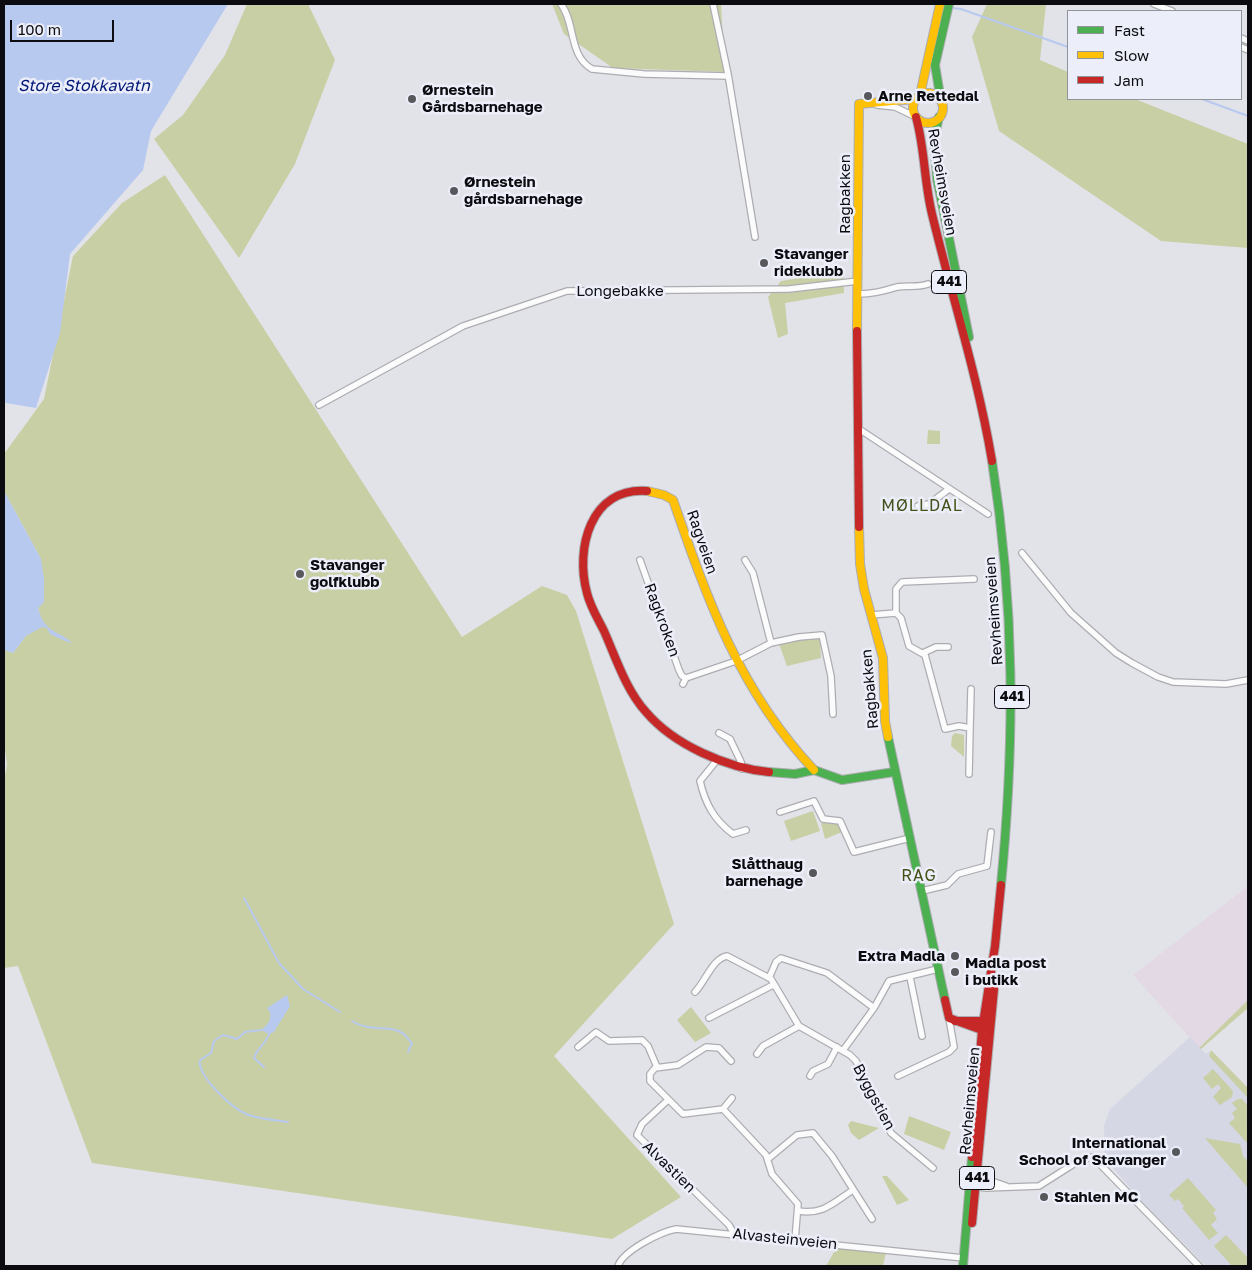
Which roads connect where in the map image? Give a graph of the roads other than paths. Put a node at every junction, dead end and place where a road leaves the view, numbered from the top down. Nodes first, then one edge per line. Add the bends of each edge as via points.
1 (561, 4) edge
2 (713, 4) edge
3 (940, 4) edge
4 (949, 4) edge
5 (1154, 4) edge
6 (1169, 10) edge
7 (935, 38) junction
8 (728, 76) junction
9 (918, 97) junction
10 (941, 101) junction
11 (870, 104) junction
12 (916, 117) junction
13 (940, 118) junction
14 (755, 237) dead end
15 (858, 281) junction
16 (928, 284) dead end
17 (858, 294) junction
18 (973, 367) junction
19 (319, 405) dead end
20 (859, 429) junction
21 (949, 489) junction
22 (918, 506) dead end
23 (988, 514) dead end
24 (1022, 553) dead end
25 (640, 560) dead end
26 (746, 560) dead end
27 (974, 579) dead end
28 (896, 612) junction
29 (872, 615) junction
30 (771, 643) junction
31 (948, 647) dead end
32 (923, 653) junction
33 (736, 661) junction
34 (1248, 680) edge
35 (971, 689) dead end
36 (833, 714) dead end
37 (970, 728) junction
38 (718, 733) dead end
39 (717, 760) junction
40 (742, 769) junction
41 (814, 770) junction
42 (894, 772) junction
43 (969, 774) dead end
44 (780, 812) dead end
45 (746, 830) dead end
46 (991, 832) dead end
47 (910, 838) junction
48 (922, 891) junction
49 (995, 946) junction
50 (938, 969) junction
51 (910, 977) junction
52 (769, 978) junction
53 (773, 985) junction
54 (695, 992) dead end
55 (874, 1008) junction
56 (709, 1018) dead end
57 (952, 1020) junction
58 (983, 1021) junction
59 (799, 1026) junction
60 (990, 1026) junction
61 (982, 1030) junction
62 (922, 1036) dead end
63 (578, 1047) dead end
64 (837, 1047) junction
65 (844, 1049) junction
66 (757, 1054) dead end
67 (731, 1061) dead end
68 (657, 1067) junction
69 (810, 1076) dead end
70 (898, 1076) dead end
71 (732, 1098) dead end
72 (668, 1100) junction
73 (723, 1109) junction
74 (768, 1159) junction
75 (933, 1168) dead end
76 (977, 1176) junction
77 (970, 1182) junction
78 (1006, 1186) junction
79 (976, 1188) junction
80 (853, 1190) junction
81 (798, 1211) junction
82 (872, 1219) dead end
83 (734, 1234) junction
84 (795, 1240) junction
85 (964, 1262) edge
86 (618, 1266) edge
87 (1199, 1266) edge

1 - 8 street via 569,17 577,54 592,70
2 - 8 street
3 - 7 main road, 441
4 - 7 main road, 441
5 - 6 street
7 - 9 main road, 441
7 - 10 main road, 441 via 935,65
8 - 14 street
9 - 10 main road via 933,94
9 - 11 main road
9 - 12 main road, 441 via 913,107
10 - 13 main road, 441 via 943,111
11 - 12 street via 895,107
11 - 15 main road, Ragbakken via 859,104
12 - 13 main road via 928,123
12 - 18 main road, Revheimsveien / 441 via 931,212
13 - 18 main road, Revheimsveien / 441 via 934,138 937,179 964,306
15 - 17 main road, Ragbakken
15 - 19 street, Longebakke via 789,289 567,292 463,326
16 - 17 street via 898,287 876,294
17 - 20 main road, Ragbakken
18 - 49 main road, Revheimsveien / 441 via 1000,516 1011,635 1010,781
20 - 21 street
20 - 29 main road, Ragbakken via 860,564
21 - 22 street via 928,504
21 - 23 street
24 - 34 street via 1072,614 1116,653 1139,667 1173,682 1226,684
25 - 33 street, Ragkroken via 685,681
26 - 30 street via 753,572
27 - 28 street via 902,582 896,589
28 - 29 street
28 - 32 street via 901,618 910,649
29 - 42 main road, Ragbakken via 883,658 885,721
30 - 33 street, Ragkroken
30 - 36 street, Ragkroken via 822,636 831,676
31 - 32 street via 936,647
32 - 37 street via 945,729
33 - 39 main road, Ragveien via 705,592 673,500 639,490 608,498 595,514 585,546 586,594 639,705 693,750
33 - 41 main road, Ragveien via 786,740
35 - 37 street
37 - 43 street
38 - 40 street via 730,739
39 - 40 main road, Ragveien
39 - 45 street via 700,781 707,806 720,824 733,834
40 - 41 main road, Ragveien via 795,774
41 - 42 main road, Ragveien via 842,780
42 - 47 main road, Ragbakken
44 - 47 street via 814,801 822,819 840,822 854,852
46 - 48 street via 987,866 958,874 947,885
47 - 48 main road, Ragbakken
48 - 50 main road, Ragbakken
49 - 58 main road, Revheimsveien / 441
49 - 60 main road, Revheimsveien / 441
50 - 51 street
50 - 57 main road, Ragbakken
51 - 55 street via 889,981
51 - 62 street
52 - 53 street, Byggstien
52 - 54 street via 727,956 717,960
52 - 55 street via 780,958 804,964 827,973
53 - 56 street
53 - 59 street, Byggstien
55 - 65 street
57 - 58 main road
57 - 61 main road
57 - 70 street, Ragbakken via 954,1047
58 - 60 main road
58 - 61 main road, Revheimsveien / 441
59 - 64 street, Byggstien
59 - 66 street via 763,1046
60 - 61 main road
60 - 76 main road, Revheimsveien / 441
61 - 77 main road, Revheimsveien / 441
63 - 68 street via 596,1032 609,1041 639,1039 648,1046
64 - 65 street, Byggstien
64 - 69 street, Byggstien via 828,1064
65 - 75 street, Byggstien via 856,1061 892,1133
67 - 68 street via 712,1046 678,1065
68 - 72 street via 652,1071 650,1081
71 - 73 street
72 - 73 street via 683,1114
72 - 83 street, Alvastien via 642,1124 637,1131 638,1137 729,1225
73 - 74 street
74 - 80 street via 797,1135 814,1133
74 - 81 street via 772,1174 796,1199
76 - 77 street
76 - 78 street
76 - 79 main road, Revheimsveien / 441
77 - 79 street
77 - 85 main road, Revheimsveien / 441
78 - 79 street
78 - 87 street via 1039,1186 1080,1160 1093,1157
79 - 85 main road, Revheimsveien / 441
80 - 81 street via 821,1211
80 - 82 street
81 - 84 street
83 - 84 street, Alvasteinveien
83 - 86 street, Alvasteinveien via 671,1230 629,1252
84 - 85 street, Alvasteinveien

